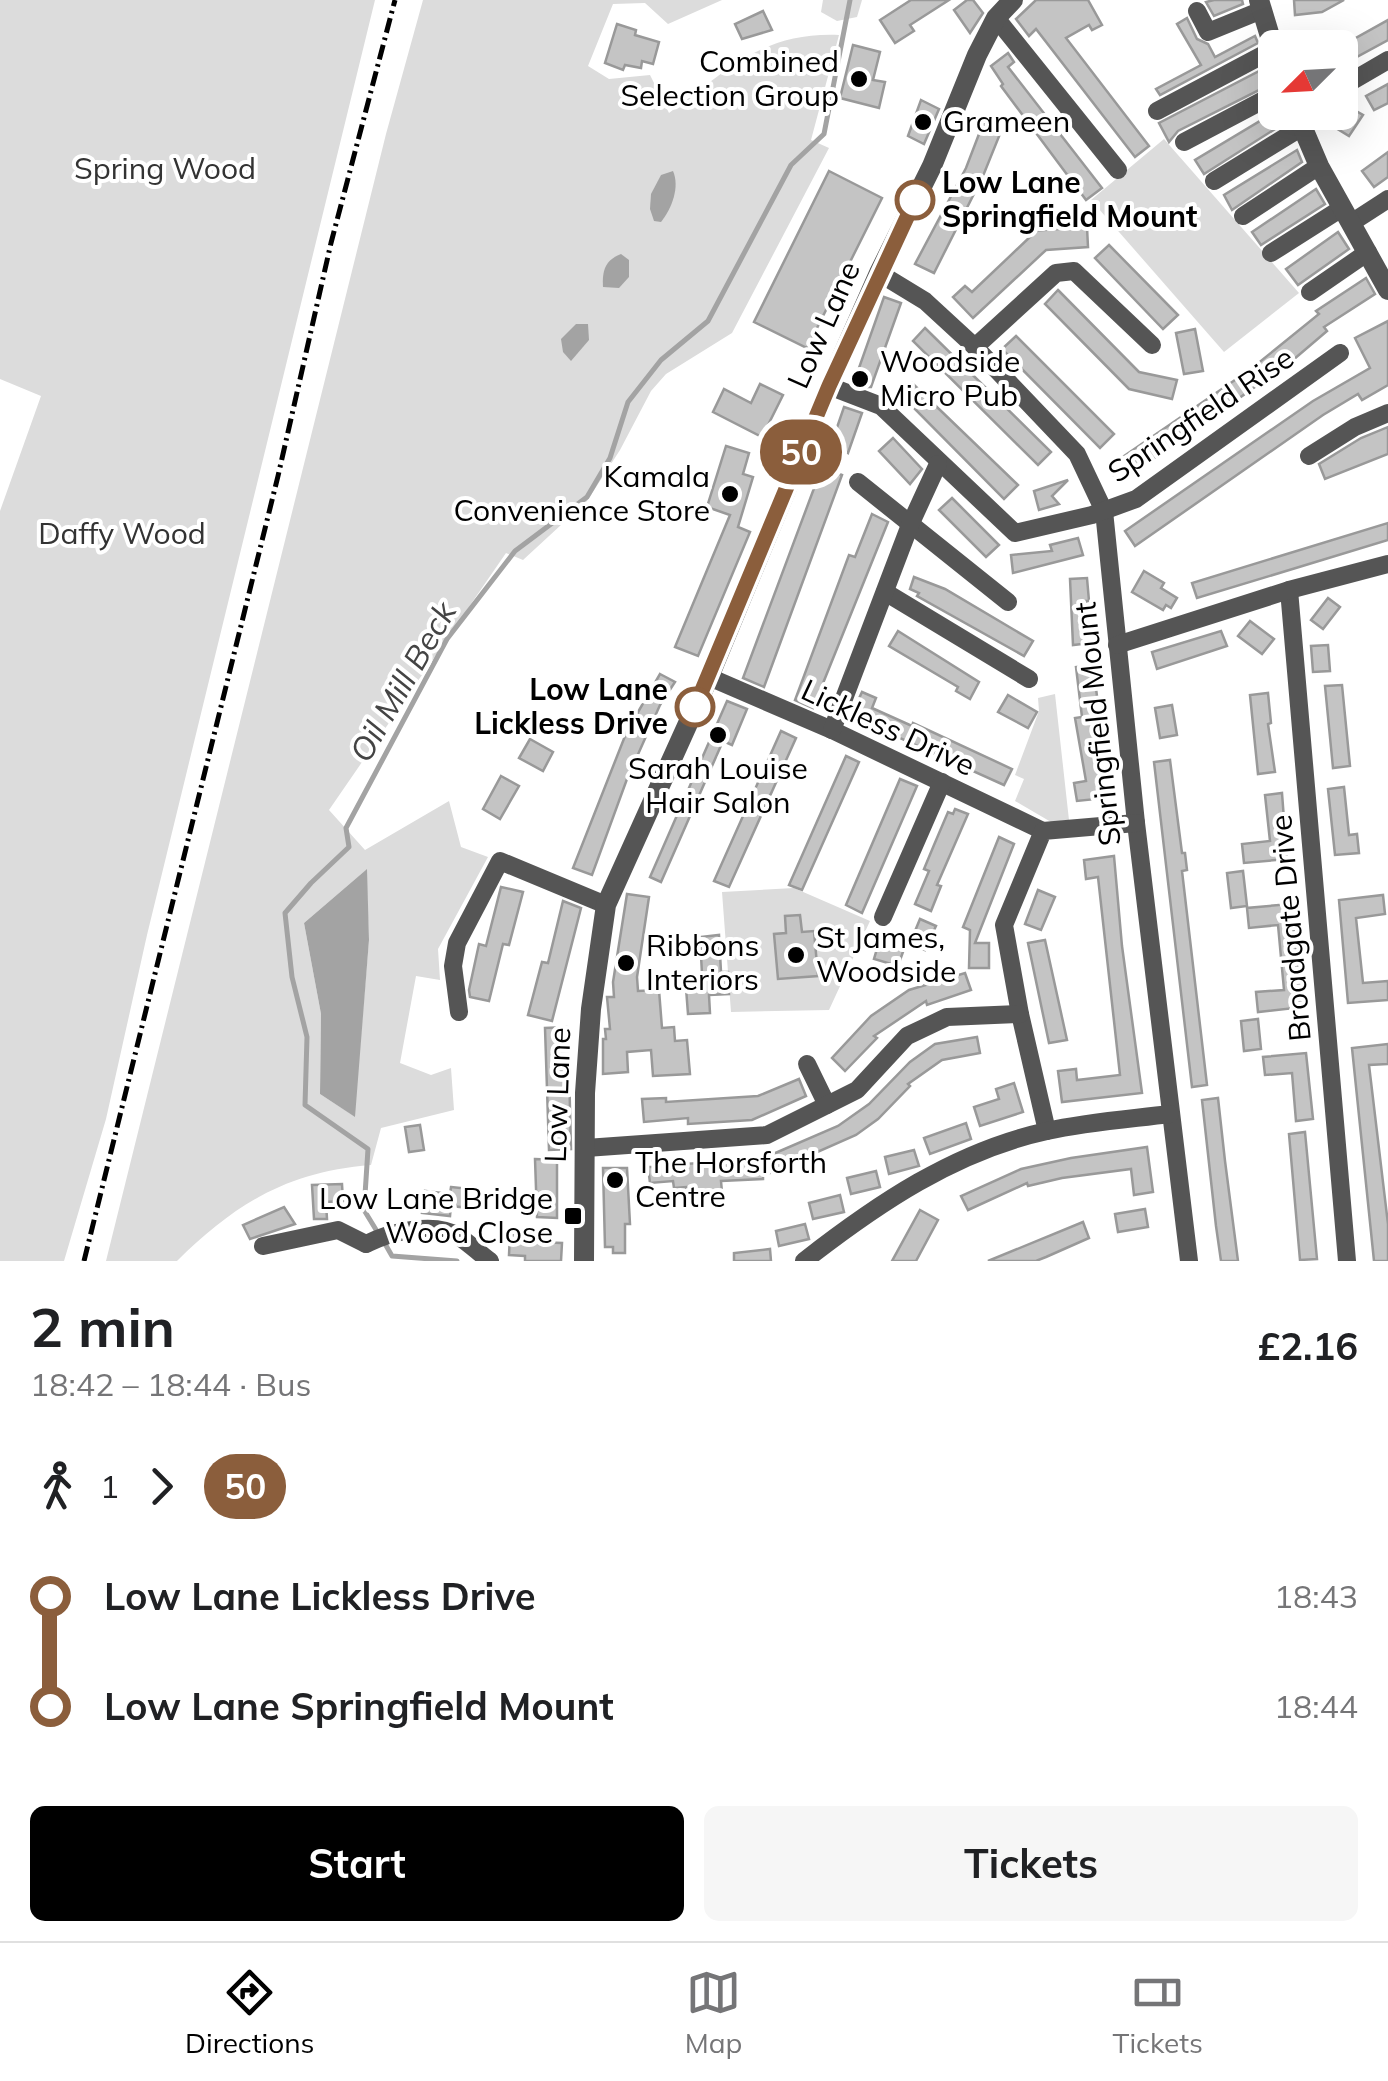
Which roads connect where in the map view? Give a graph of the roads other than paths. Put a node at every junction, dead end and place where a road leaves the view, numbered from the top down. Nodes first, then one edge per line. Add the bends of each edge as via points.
1 (1012, 0) edge
2 (1260, 5) edge
3 (1197, 11) dead end
4 (996, 18) junction
5 (1268, 30) edge
6 (1258, 59) edge
7 (1388, 60) edge
8 (1358, 78) edge
9 (1258, 103) edge
10 (1157, 110) dead end
11 (1281, 130) edge
12 (1305, 130) edge
13 (1184, 142) dead end
14 (1319, 166) junction
15 (1118, 170) dead end
16 (1214, 181) dead end
17 (1388, 199) edge
18 (1346, 215) junction
19 (1244, 216) dead end
20 (1368, 252) junction
21 (1272, 253) dead end
22 (879, 274) junction
23 (1388, 290) edge
24 (1310, 292) dead end
25 (1152, 345) dead end
26 (975, 347) junction
27 (1340, 353) dead end
28 (829, 386) junction
29 (1388, 412) edge
30 (1308, 456) dead end
31 (938, 464) junction
32 (858, 482) dead end
33 (1096, 513) junction
34 (910, 525) junction
35 (1388, 564) edge
36 (1289, 590) junction
37 (886, 592) junction
38 (1008, 602) dead end
39 (1117, 645) junction
40 (708, 677) junction
41 (1029, 679) dead end
42 (832, 730) junction
43 (942, 782) junction
44 (1136, 823) junction
45 (1043, 830) junction
46 (606, 905) junction
47 (883, 917) dead end
48 (459, 1012) dead end
49 (1020, 1014) junction
50 (807, 1064) dead end
51 (827, 1106) junction
52 (1170, 1114) junction
53 (1047, 1131) junction
54 (586, 1148) junction
55 (263, 1246) dead end
56 (368, 1252) edge
57 (490, 1261) edge
58 (584, 1261) edge
59 (804, 1261) edge
60 (1187, 1261) edge
61 (1347, 1261) edge

1 - 4 street, Low Lane
2 - 3 street via 1208,32
2 - 5 street
4 - 15 street
4 - 22 street, Low Lane
6 - 10 street
7 - 8 street
9 - 13 street
11 - 16 street
12 - 14 street
14 - 18 street
14 - 19 street
17 - 18 street
18 - 20 street
18 - 21 street
20 - 23 street
20 - 24 street
22 - 26 street, Springfield Mount via 925,301
22 - 28 street, Low Lane
25 - 26 street via 1074,271 1065,270
26 - 33 street, Springfield Mount via 1077,454
27 - 33 street, Springfield Rise via 1136,498
28 - 31 street via 881,406
28 - 40 street, Low Lane
29 - 30 street
31 - 33 street, Springfield Rise via 1015,533
31 - 34 street
32 - 34 street
33 - 39 street, Springfield Mount
34 - 37 street
34 - 38 street
35 - 36 street
36 - 39 street
36 - 61 street, Broadgate Drive
37 - 41 street
37 - 42 street
39 - 44 street, Springfield Mount
40 - 42 street, Lickless Drive
40 - 46 street, Low Lane
42 - 43 street, Lickless Drive
43 - 45 street, Lickless Drive
43 - 47 street
44 - 45 street
44 - 52 street, Springfield Mount
45 - 49 street via 1004,925
46 - 48 street via 500,862 457,943
46 - 54 street, Low Lane via 590,1023
49 - 51 street via 947,1018 907,1036 857,1090
49 - 53 street
50 - 51 street
51 - 54 street via 767,1135
52 - 53 street
52 - 60 street, Springfield Mount
53 - 59 street via 910,1185
54 - 58 street, Low Lane
55 - 56 street via 338,1230
56 - 57 street via 387,1233 408,1228 455,1234

